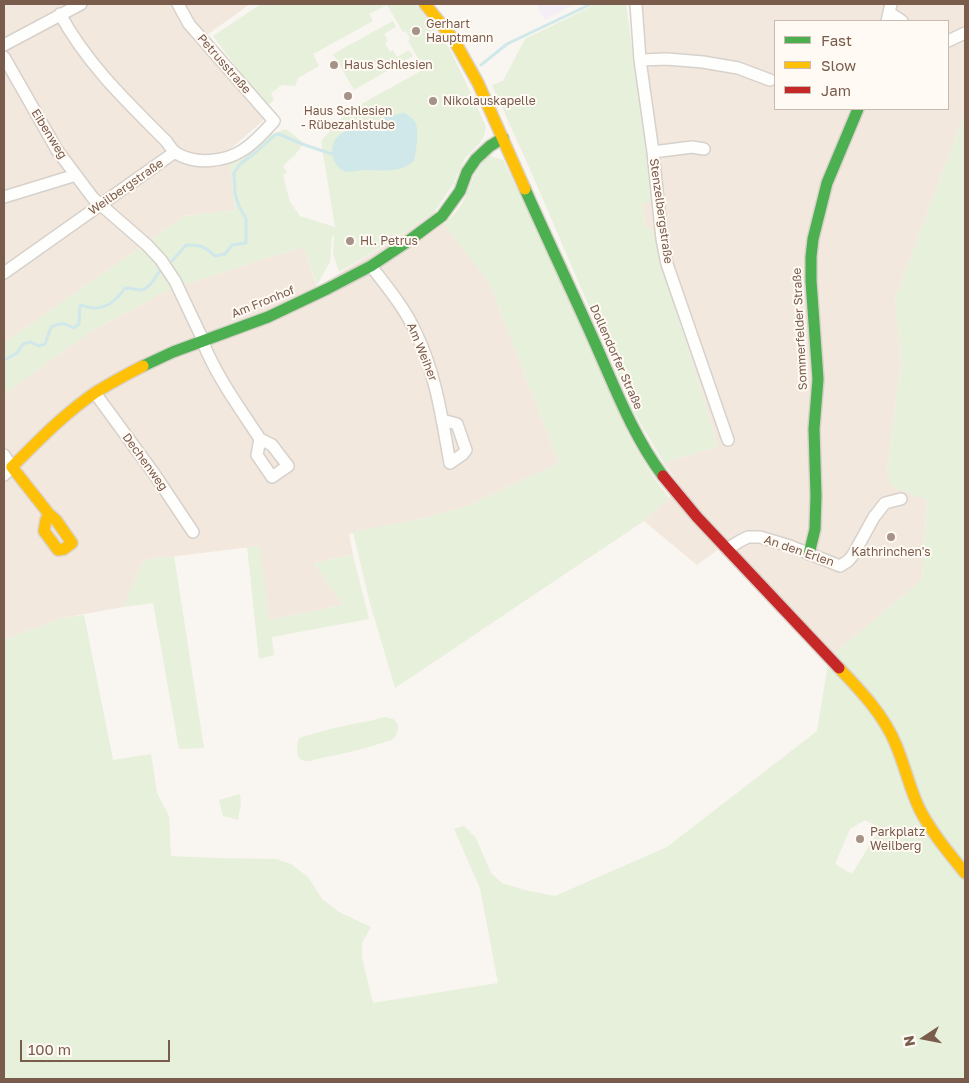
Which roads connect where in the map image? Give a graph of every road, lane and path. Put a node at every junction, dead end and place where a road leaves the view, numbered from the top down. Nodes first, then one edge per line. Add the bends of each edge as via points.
1 (81, 4) edge
2 (178, 4) edge
3 (425, 4) edge
4 (636, 4) edge
5 (889, 13) edge
6 (60, 14) junction
7 (900, 20) edge
8 (965, 33) edge
9 (949, 40) edge
10 (4, 45) edge
11 (4, 58) edge
12 (640, 60) junction
13 (770, 80) dead end
14 (858, 110) edge
15 (503, 138) junction
16 (704, 149) dead end
17 (175, 152) junction
18 (653, 152) junction
19 (76, 175) junction
20 (4, 196) edge
21 (101, 205) junction
22 (371, 266) junction
23 (4, 273) edge
24 (203, 340) junction
25 (95, 393) junction
26 (442, 420) dead end
27 (260, 440) dead end
28 (728, 440) dead end
29 (4, 455) edge
30 (8, 471) edge
31 (901, 499) dead end
32 (49, 514) dead end
33 (193, 532) dead end
34 (727, 549) junction
35 (809, 554) junction
36 (965, 873) edge

1 - 6 street
2 - 17 street, Petrusstraße via 189,24 274,120 243,150 226,158 189,159
3 - 15 street, Dollendorfer Straße via 460,50
4 - 12 street, Stenzelbergstraße
5 - 7 street
6 - 10 street
6 - 17 street, Weilbergstraße via 95,68
8 - 9 street
11 - 19 street, Eibenweg
12 - 13 street via 703,62 738,68
12 - 18 street, Stenzelbergstraße
14 - 35 street, Sommerfelder Straße via 827,183 812,248 811,281 818,379 814,429 815,528
15 - 22 street, Am Fronhof via 476,159 460,192 442,216
15 - 34 street, Dollendorfer Straße via 643,446 671,487
16 - 18 street via 692,147
17 - 21 street, Weilbergstraße
18 - 28 street, Stenzelbergstraße via 667,264
19 - 20 street
19 - 21 street, Eibenweg
21 - 23 street, Weilbergstraße
21 - 24 street, Eibenweg via 161,260 175,281
22 - 24 street, Am Fronhof via 268,317
22 - 26 street, Am Weiher via 416,332 432,373
24 - 25 street, Am Fronhof via 126,375
24 - 27 street, Eibenweg via 224,385
25 - 30 street, Am Fronhof
25 - 33 street, Dechenweg
29 - 30 street
30 - 32 street
31 - 35 street, An den Erlen via 885,504 844,564 840,566
34 - 35 street, An den Erlen via 748,538 760,537
34 - 36 street, Dollendorfer Straße via 879,714 896,743 921,811

